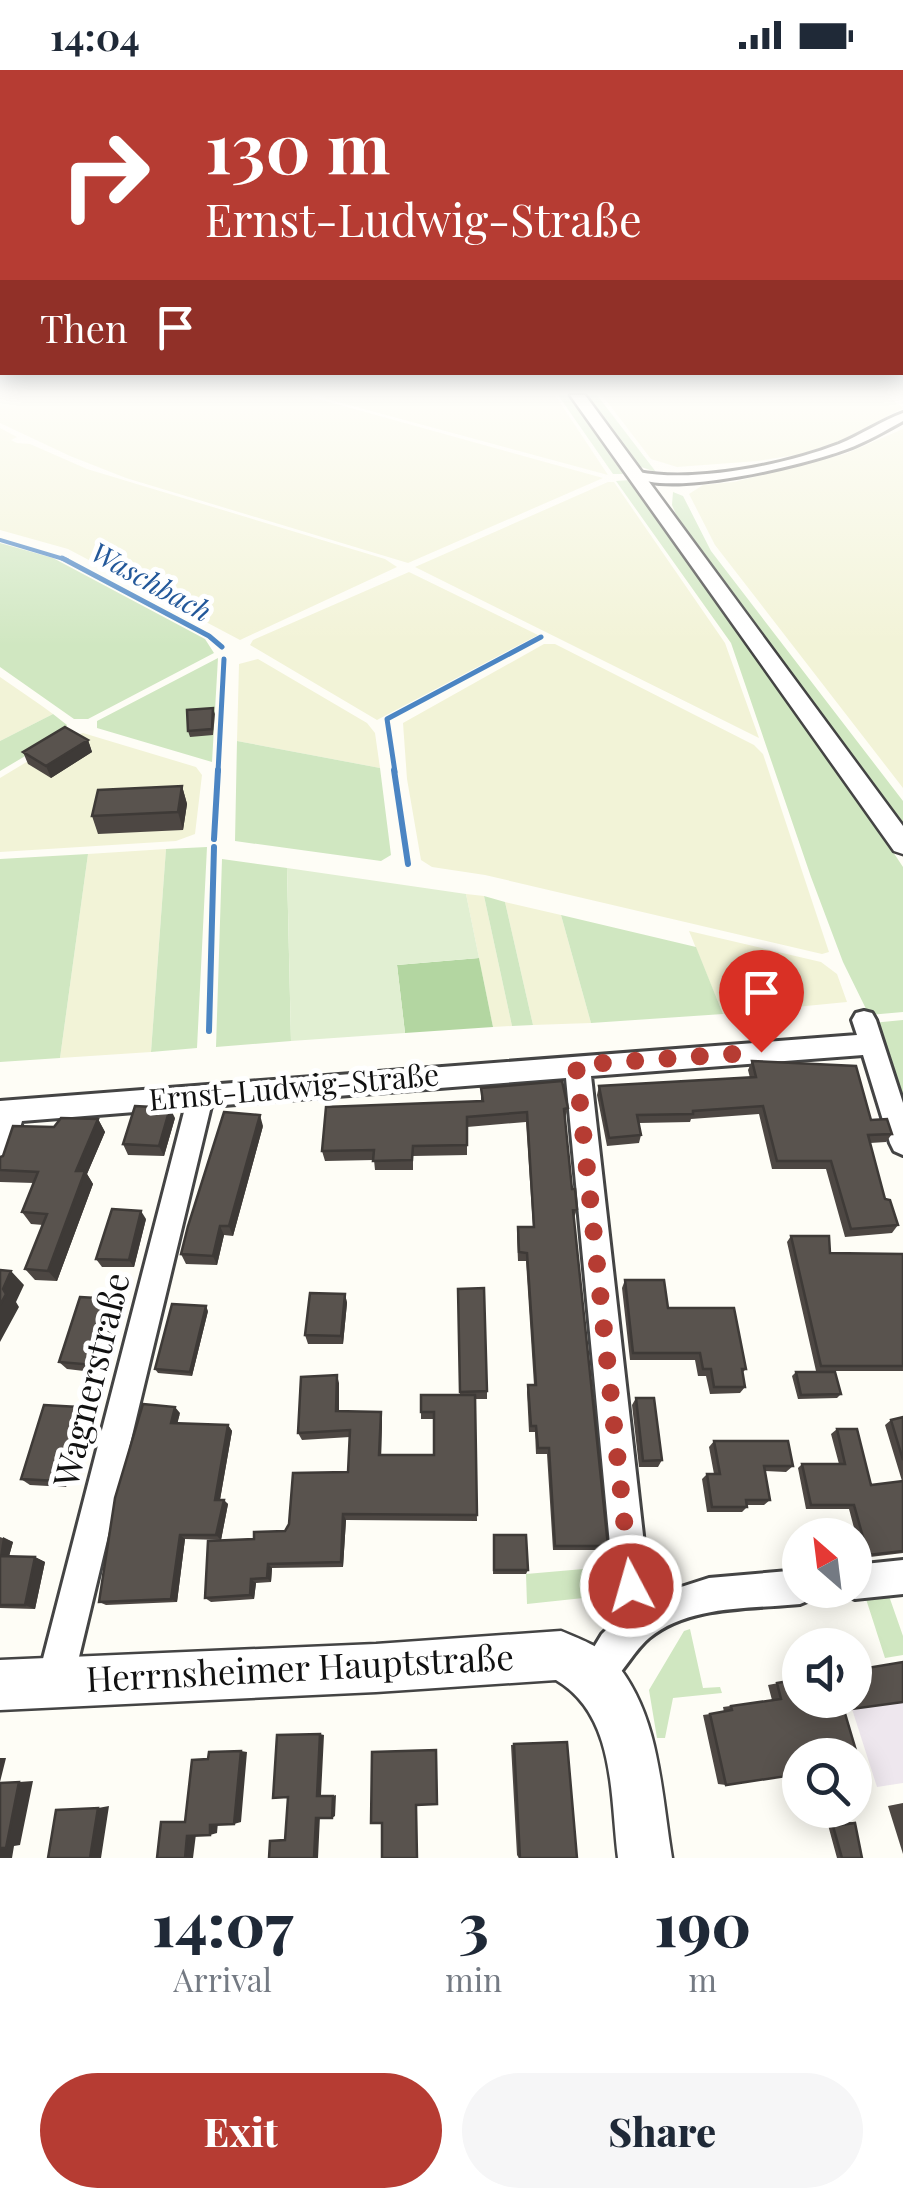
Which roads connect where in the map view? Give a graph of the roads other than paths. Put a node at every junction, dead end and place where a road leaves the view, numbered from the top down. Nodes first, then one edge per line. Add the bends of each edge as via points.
1 (640, 478) edge
2 (647, 478) edge
3 (691, 478) edge
4 (682, 480) junction
5 (666, 516) junction
6 (900, 840) edge
7 (576, 1065) junction
8 (200, 1096) junction
9 (6, 1112) edge
10 (903, 1143) edge
11 (0, 1159) edge
12 (903, 1577) edge
13 (872, 1580) edge
14 (782, 1589) edge
15 (635, 1623) junction
16 (595, 1675) junction
17 (56, 1682) junction
18 (0, 1685) edge
19 (644, 1858) edge

1 - 5 street
2 - 4 street
3 - 4 street
4 - 5 street via 669,489
5 - 6 street
7 - 8 street, Ernst-Ludwig-Straße
7 - 10 street, Ernst-Ludwig-Straße via 868,1032
7 - 15 street
8 - 9 street, Ernst-Ludwig-Straße
8 - 17 street, Wagnerstraße
9 - 11 street, Ernst-Ludwig-Straße
12 - 13 street
14 - 15 street via 689,1600
15 - 16 street
16 - 17 street, Herrnsheimer Hauptstraße via 561,1655
16 - 19 street via 620,1713
17 - 18 street, Herrnsheimer Hauptstraße

